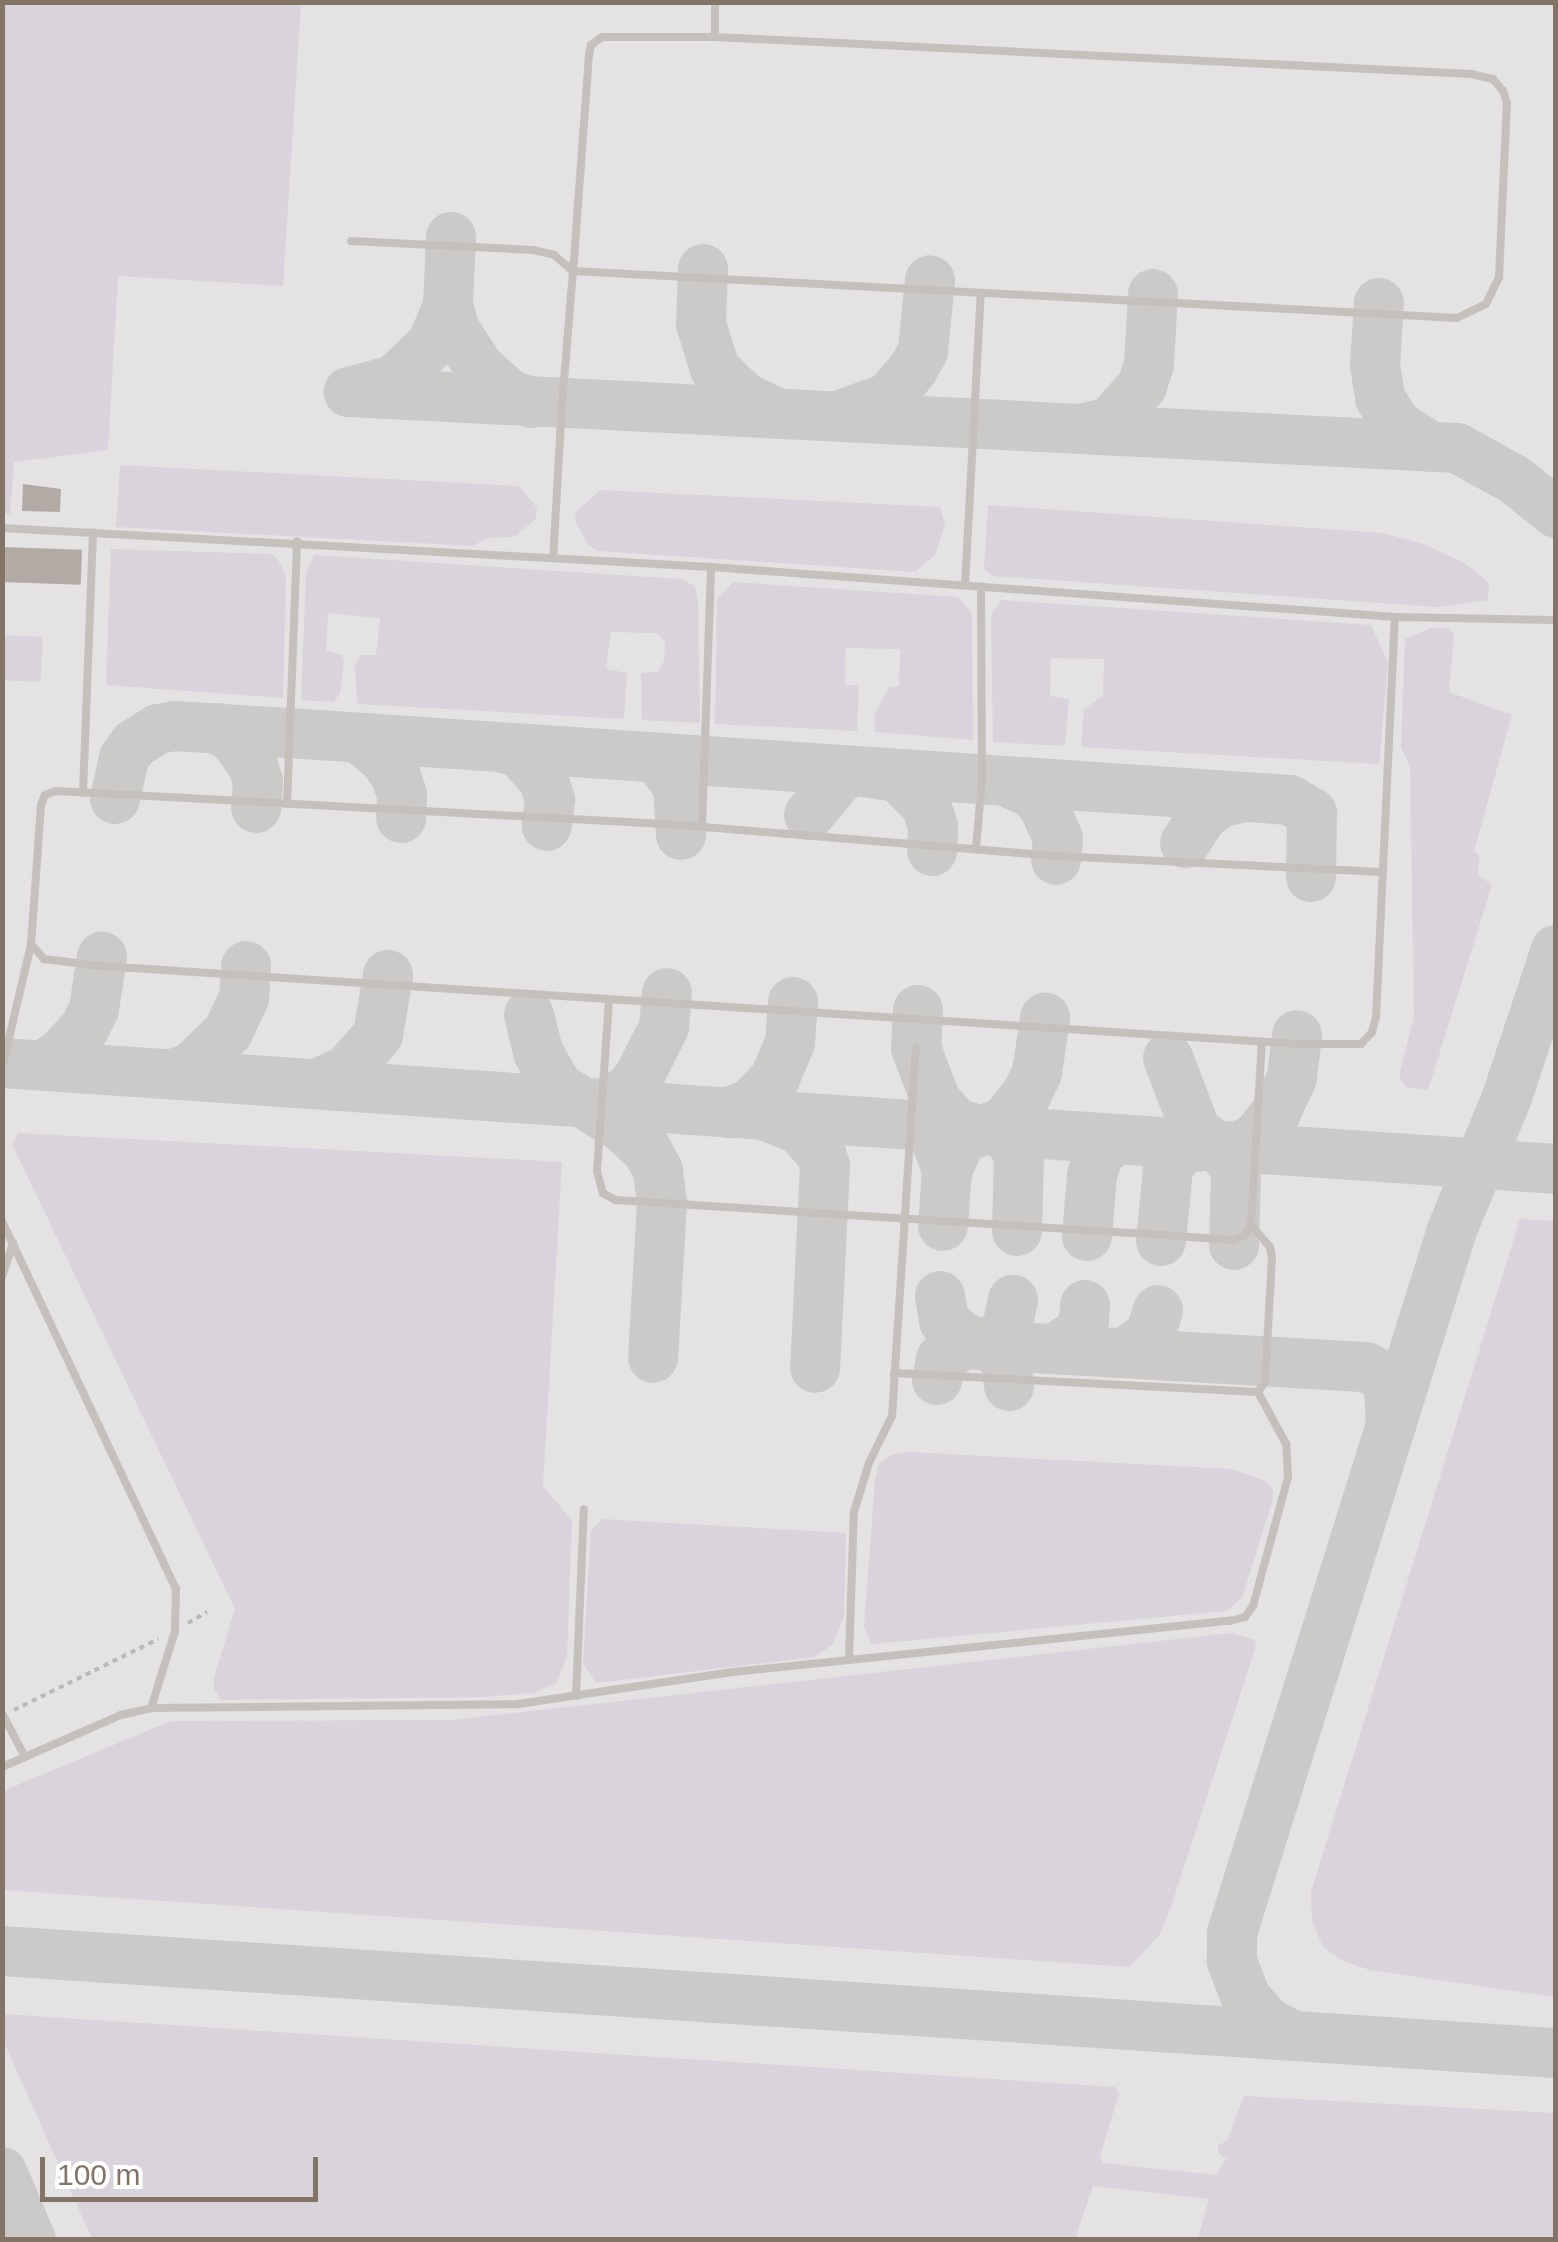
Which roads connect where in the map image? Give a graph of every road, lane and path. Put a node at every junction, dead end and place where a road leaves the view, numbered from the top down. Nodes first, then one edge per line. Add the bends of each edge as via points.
1 (715, 2) edge
2 (714, 37) junction
3 (351, 241) dead end
4 (573, 271) junction
5 (981, 293) junction
6 (2, 528) edge
7 (93, 532) junction
8 (297, 541) junction
9 (553, 558) junction
10 (711, 567) junction
11 (965, 584) junction
12 (981, 586) junction
13 (1395, 617) junction
14 (1556, 620) edge
15 (83, 793) junction
16 (287, 804) junction
17 (702, 826) junction
18 (976, 848) junction
19 (1382, 872) junction
20 (32, 944) junction
21 (608, 1000) junction
22 (1262, 1042) junction
23 (916, 1048) dead end
24 (2, 1068) edge
25 (905, 1219) junction
26 (2, 1220) edge
27 (1251, 1225) junction
28 (13, 1243) junction
29 (2, 1277) edge
30 (894, 1372) junction
31 (1258, 1392) junction
32 (584, 1509) dead end
33 (207, 1612) dead end
34 (175, 1631) junction
35 (849, 1660) junction
36 (576, 1696) junction
37 (151, 1708) junction
38 (4, 1715) edge
39 (25, 1757) junction
40 (2, 1766) edge

1 - 2 lane
2 - 4 lane via 616,36 592,45
2 - 5 lane via 1472,74 1503,91 1499,278 1476,311 1457,318
3 - 4 lane via 533,250 554,255
4 - 5 lane
4 - 9 lane
5 - 11 lane
6 - 7 lane
7 - 8 lane
7 - 15 lane
8 - 9 lane
8 - 16 lane
9 - 10 lane
10 - 11 lane
10 - 17 lane
11 - 12 lane
12 - 13 lane
12 - 18 lane
13 - 14 lane
13 - 19 lane
15 - 16 lane
15 - 20 lane via 56,791 41,804
16 - 17 lane
17 - 18 lane
18 - 19 lane
19 - 22 lane via 1372,1032 1361,1044 1346,1046
20 - 21 lane via 56,963
20 - 24 lane
21 - 22 lane
21 - 25 lane via 597,1171 603,1193 615,1200
22 - 27 lane
23 - 25 lane
25 - 27 lane via 1234,1240
25 - 30 lane
26 - 28 lane
27 - 31 lane via 1272,1258
28 - 29 lane
28 - 34 lane via 176,1589
30 - 31 lane
30 - 35 lane via 889,1429 869,1463 854,1512
31 - 35 lane via 1286,1444 1288,1478 1254,1606 1245,1617
32 - 36 lane
33 - 34 path
34 - 37 lane
34 - 38 path
35 - 36 lane
36 - 37 lane via 497,1705
37 - 39 lane
38 - 39 lane
39 - 40 lane

